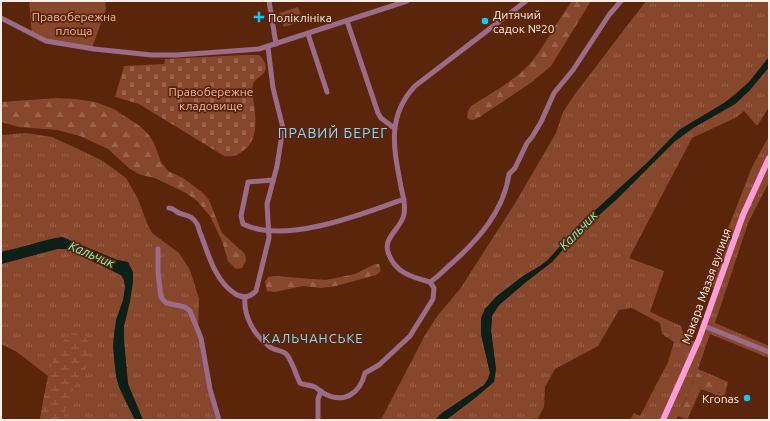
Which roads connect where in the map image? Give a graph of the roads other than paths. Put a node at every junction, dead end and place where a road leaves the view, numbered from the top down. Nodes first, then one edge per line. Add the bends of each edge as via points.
1 (269, 1) edge
2 (407, 1) edge
3 (526, 1) edge
4 (621, 1) edge
5 (1, 18) edge
6 (347, 21) junction
7 (308, 34) junction
8 (276, 44) junction
9 (268, 47) junction
10 (327, 92) dead end
11 (394, 128) junction
12 (769, 158) edge
13 (273, 180) junction
14 (404, 199) junction
15 (169, 208) dead end
16 (269, 232) junction
17 (158, 249) dead end
18 (430, 282) junction
19 (245, 297) junction
20 (704, 326) junction
21 (769, 352) edge
22 (321, 391) junction
23 (219, 420) edge
24 (318, 420) edge
25 (663, 420) edge

1 - 8 street
2 - 6 street
3 - 11 street via 414,86 403,101
4 - 18 street via 554,92 539,126 509,174 505,191 488,224 471,245
5 - 9 street via 46,42 102,50 177,56
6 - 7 street
6 - 11 street via 378,113
7 - 8 street
7 - 10 street
8 - 9 street
9 - 13 street via 273,88 283,128
11 - 14 street
12 - 20 main road, Макара Мазая вулиця via 743,215
13 - 16 street via 267,204
13 - 16 street via 248,182 241,218 245,226
14 - 16 street via 323,224 293,231
14 - 18 street via 404,216 388,242 388,253 394,264 408,276
15 - 19 street via 187,214 197,223 211,262 222,281 236,295
16 - 19 street via 257,289
17 - 23 street via 160,297 166,303 185,307 192,316 201,337 210,389
18 - 22 street via 434,288 433,299 410,336 379,365 365,374 358,390 350,396 343,397
19 - 22 street via 246,311 256,334 271,348 288,356 300,383
20 - 21 street
20 - 25 main road, Макара Мазая вулиця
22 - 24 street via 318,399

